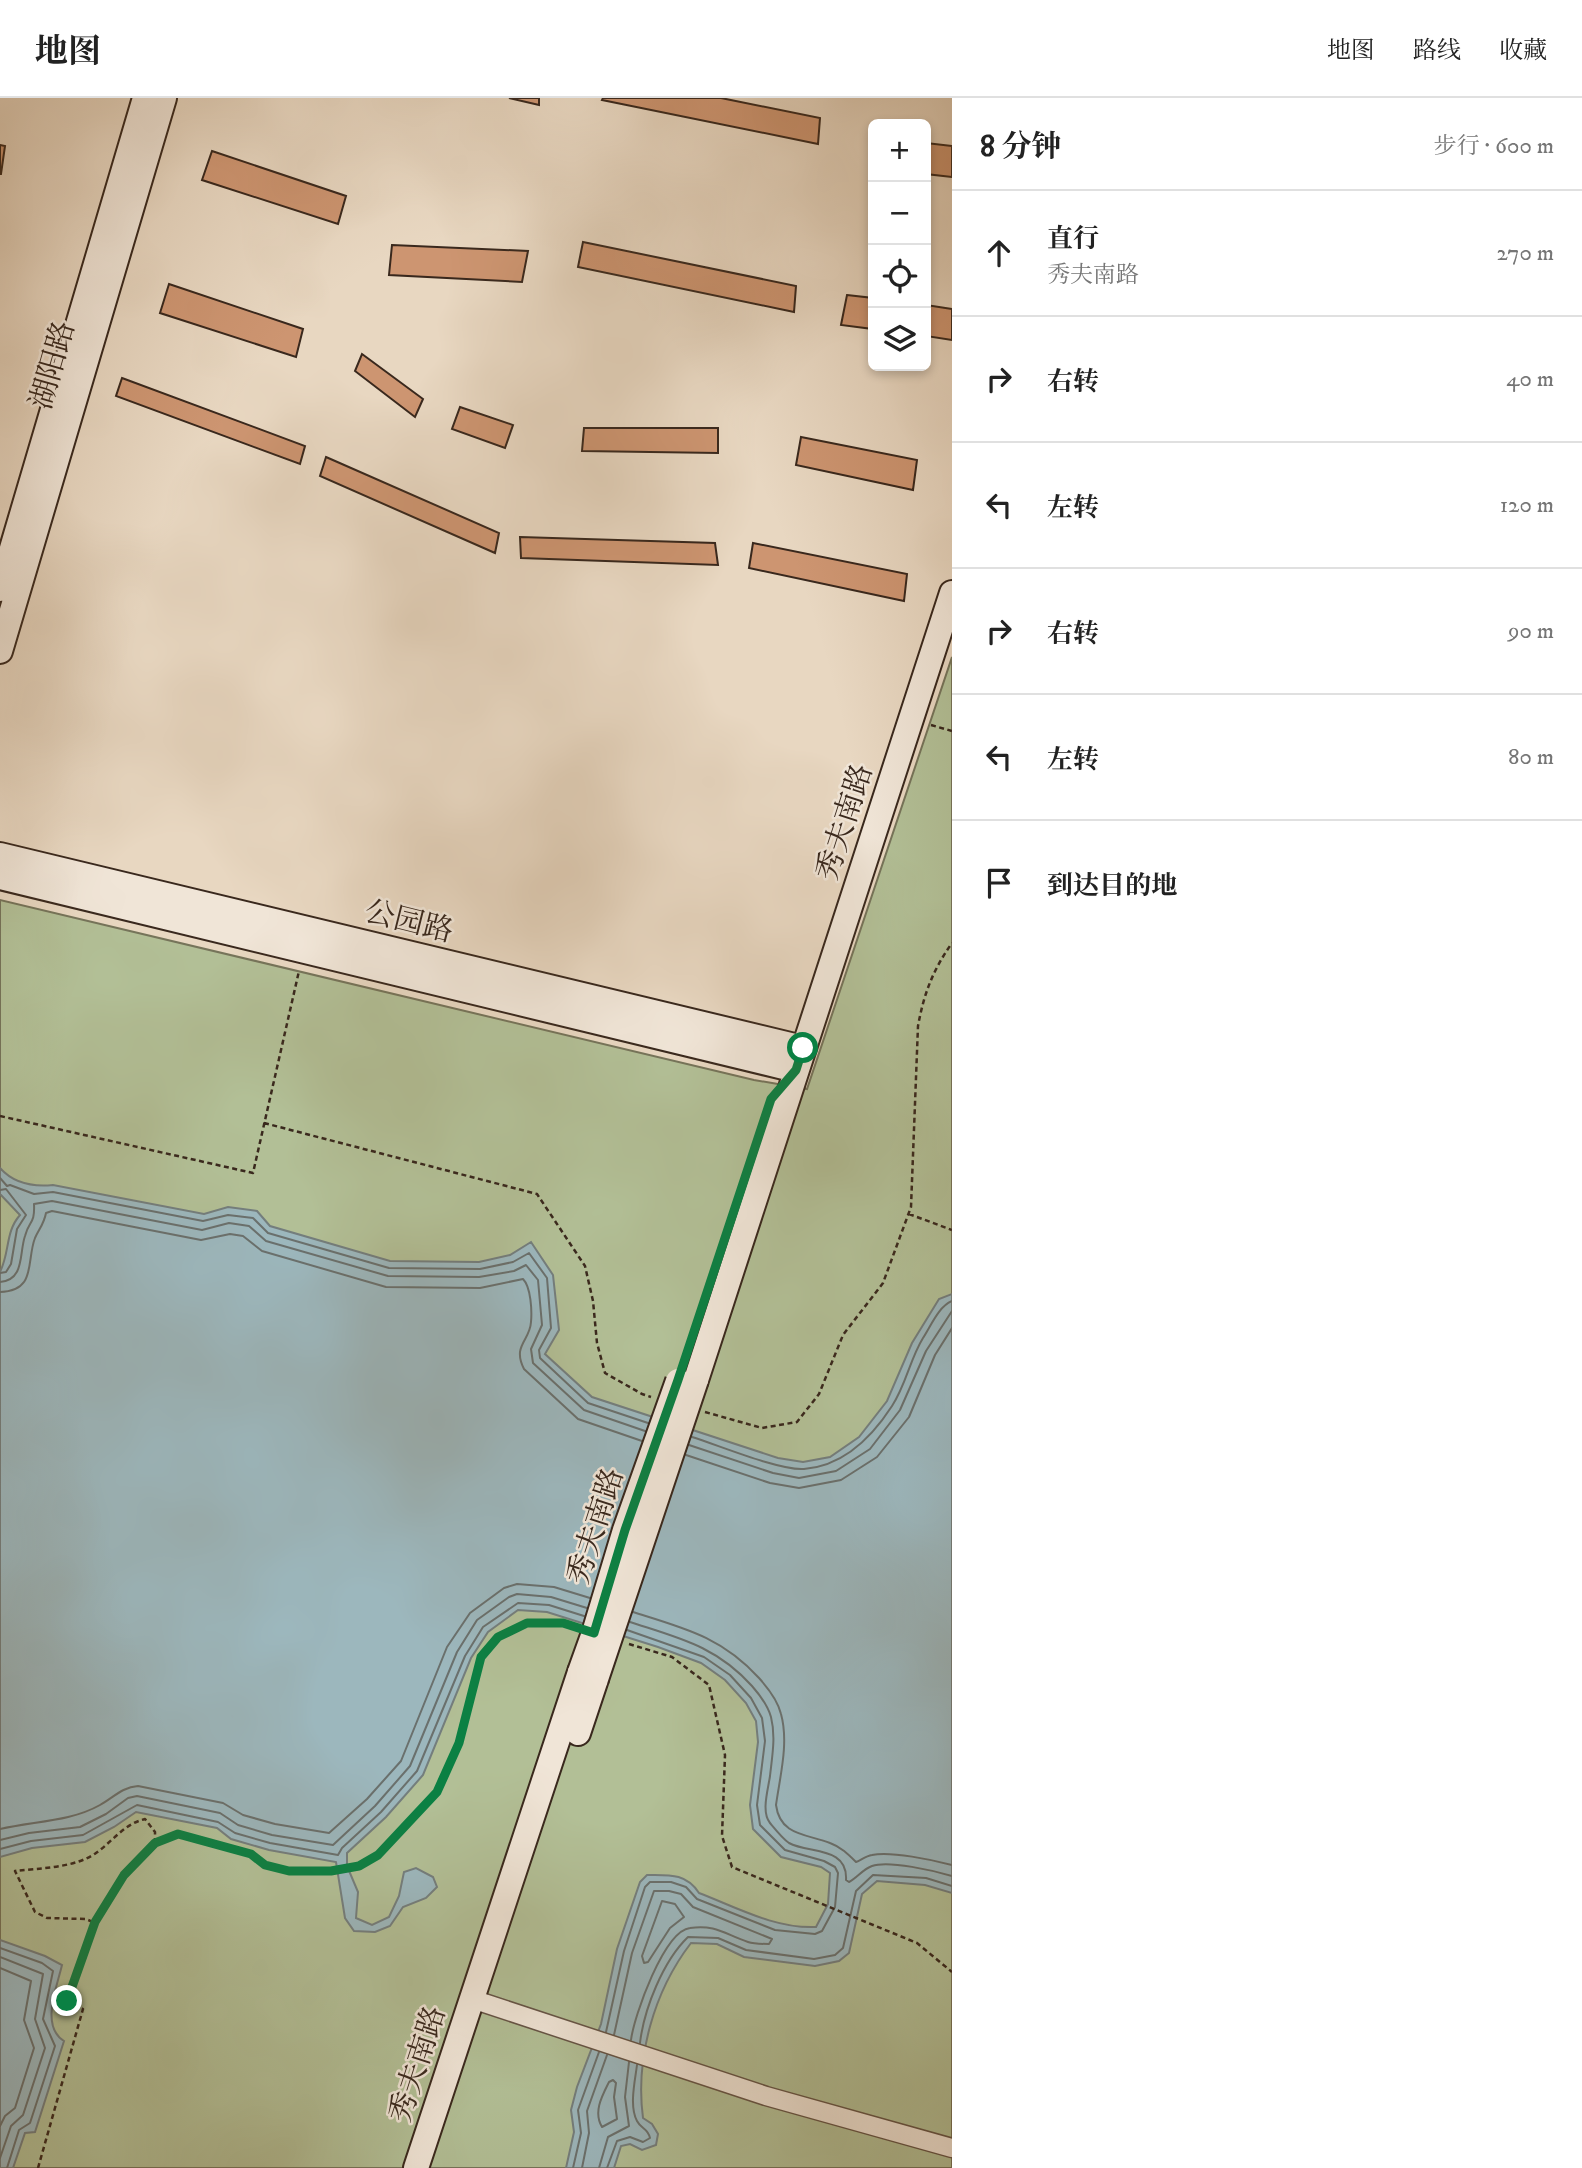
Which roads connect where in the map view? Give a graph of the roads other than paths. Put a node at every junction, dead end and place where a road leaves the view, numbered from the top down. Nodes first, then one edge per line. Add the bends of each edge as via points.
1 (145, 98) edge
2 (164, 98) edge
3 (0, 589) edge
4 (952, 593) edge
5 (0, 651) edge
6 (0, 855) edge
7 (0, 877) edge
8 (800, 1059) junction
9 (687, 1380) junction
10 (588, 1676) junction
11 (478, 2002) junction
12 (952, 2148) edge
13 (416, 2168) edge
14 (432, 2168) edge

1 - 3 street, 湖阳路
2 - 5 street, 湖阳路
4 - 8 street, 秀夫南路
6 - 8 street, 公园路
7 - 8 street, 公园路 via 303,951
8 - 9 street, 秀夫南路
9 - 10 street, 秀夫南路, bridge
9 - 10 street, 秀夫南路, bridge via 625,1530 594,1633
10 - 11 street, 秀夫南路
11 - 12 street via 766,2096
11 - 13 street, 秀夫南路
11 - 14 street, 秀夫南路

